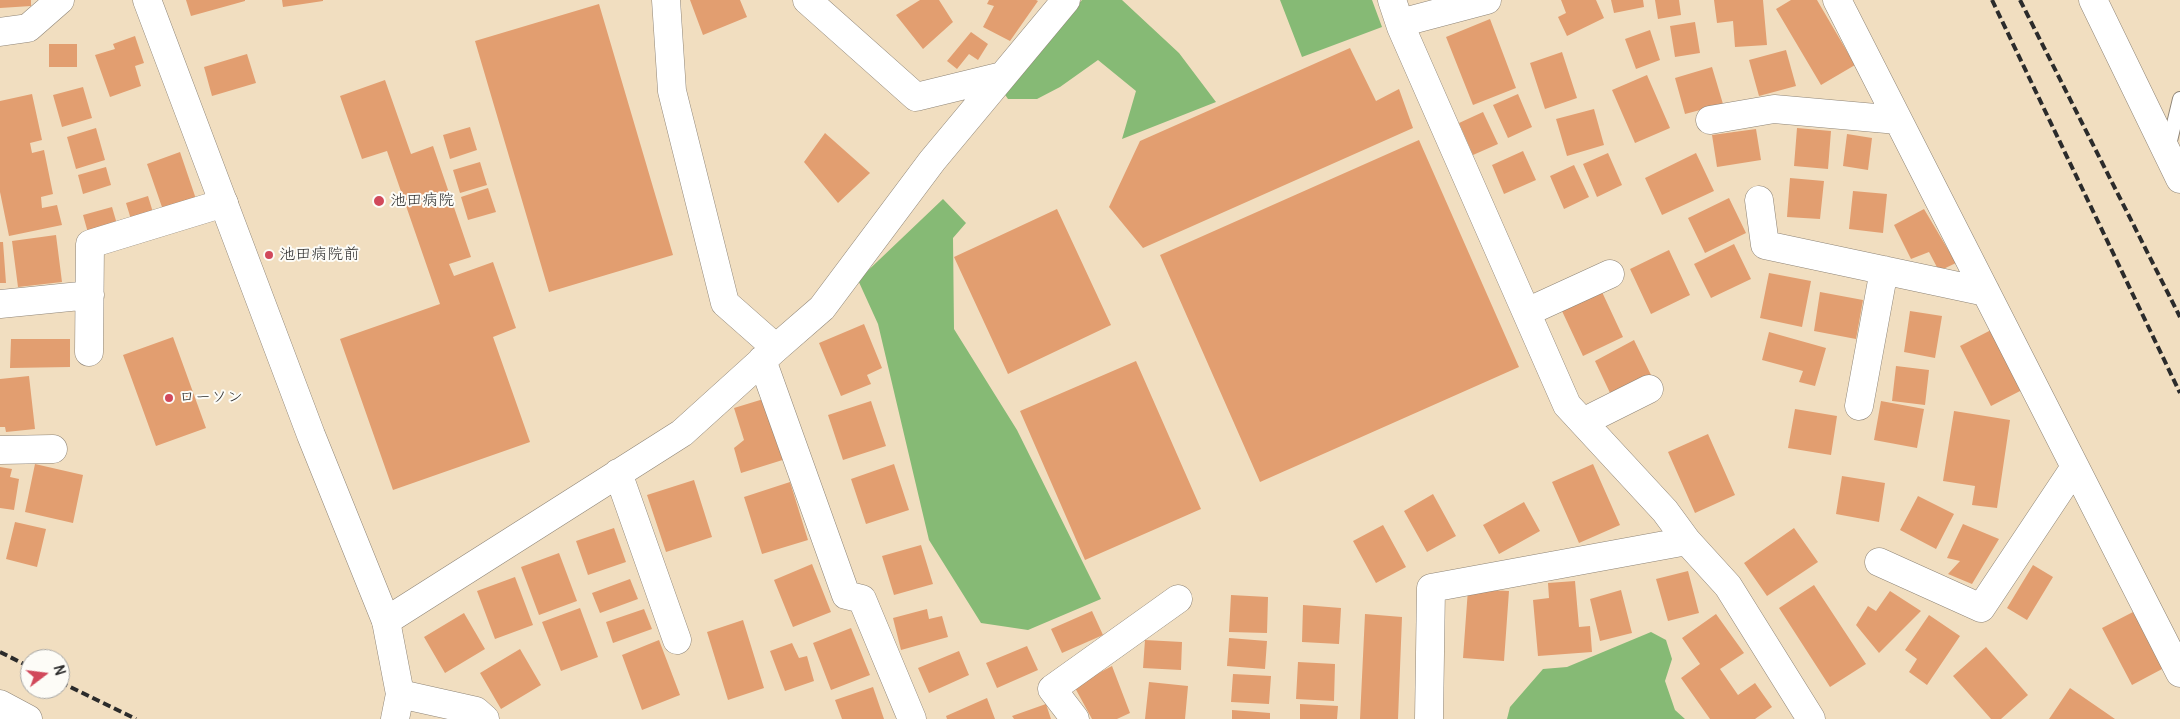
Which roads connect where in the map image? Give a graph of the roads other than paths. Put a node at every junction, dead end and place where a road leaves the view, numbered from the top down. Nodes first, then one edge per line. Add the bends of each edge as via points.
1 (60, 0) edge
2 (147, 0) edge
3 (666, 0) edge
4 (807, 0) edge
5 (1066, 0) edge
6 (1487, 0) edge
7 (1837, 0) edge
8 (2093, 0) edge
9 (1396, 12) edge
10 (0, 32) edge
11 (1002, 76) junction
12 (2180, 99) edge
13 (1710, 120) dead end
14 (1898, 120) junction
15 (2167, 153) junction
16 (2180, 179) edge
17 (1760, 200) dead end
18 (224, 203) junction
19 (1884, 270) junction
20 (1610, 274) dead end
21 (1986, 292) junction
22 (90, 296) junction
23 (0, 304) edge
24 (1527, 312) junction
25 (89, 352) dead end
26 (769, 354) junction
27 (1649, 389) dead end
28 (1858, 406) dead end
29 (1583, 422) junction
30 (53, 449) dead end
31 (0, 450) edge
32 (2075, 467) junction
33 (618, 474) junction
34 (1687, 540) junction
35 (1879, 562) dead end
36 (1178, 600) dead end
37 (386, 621) junction
38 (677, 640) dead end
39 (2180, 673) edge
40 (0, 704) edge
41 (398, 706) edge
42 (28, 719) edge
43 (485, 719) edge
44 (912, 719) edge
45 (1075, 719) edge
46 (1429, 719) edge
47 (1811, 719) edge

1 - 10 street via 28,28
2 - 18 street
3 - 26 street via 672,91 725,303
4 - 11 street via 916,97
5 - 11 street
6 - 9 street
7 - 14 street
8 - 15 street
9 - 24 street
11 - 26 street via 932,161 822,308
12 - 15 lane
13 - 14 street via 1774,109
14 - 21 street
15 - 16 street
17 - 19 street via 1765,245
18 - 22 street via 90,244
18 - 37 street via 311,435
19 - 21 street
19 - 28 street
20 - 24 street
21 - 32 street
22 - 23 street
22 - 25 street
24 - 29 street via 1567,405
26 - 33 street via 682,433
26 - 44 street via 846,595 862,599
27 - 29 street
29 - 34 street via 1665,511
30 - 31 street
32 - 35 street via 1981,608
32 - 39 street
33 - 37 street
33 - 38 street
34 - 46 street via 1431,588
34 - 47 street via 1728,586
36 - 45 street via 1052,689
37 - 41 street
40 - 42 street
41 - 43 street via 476,710

